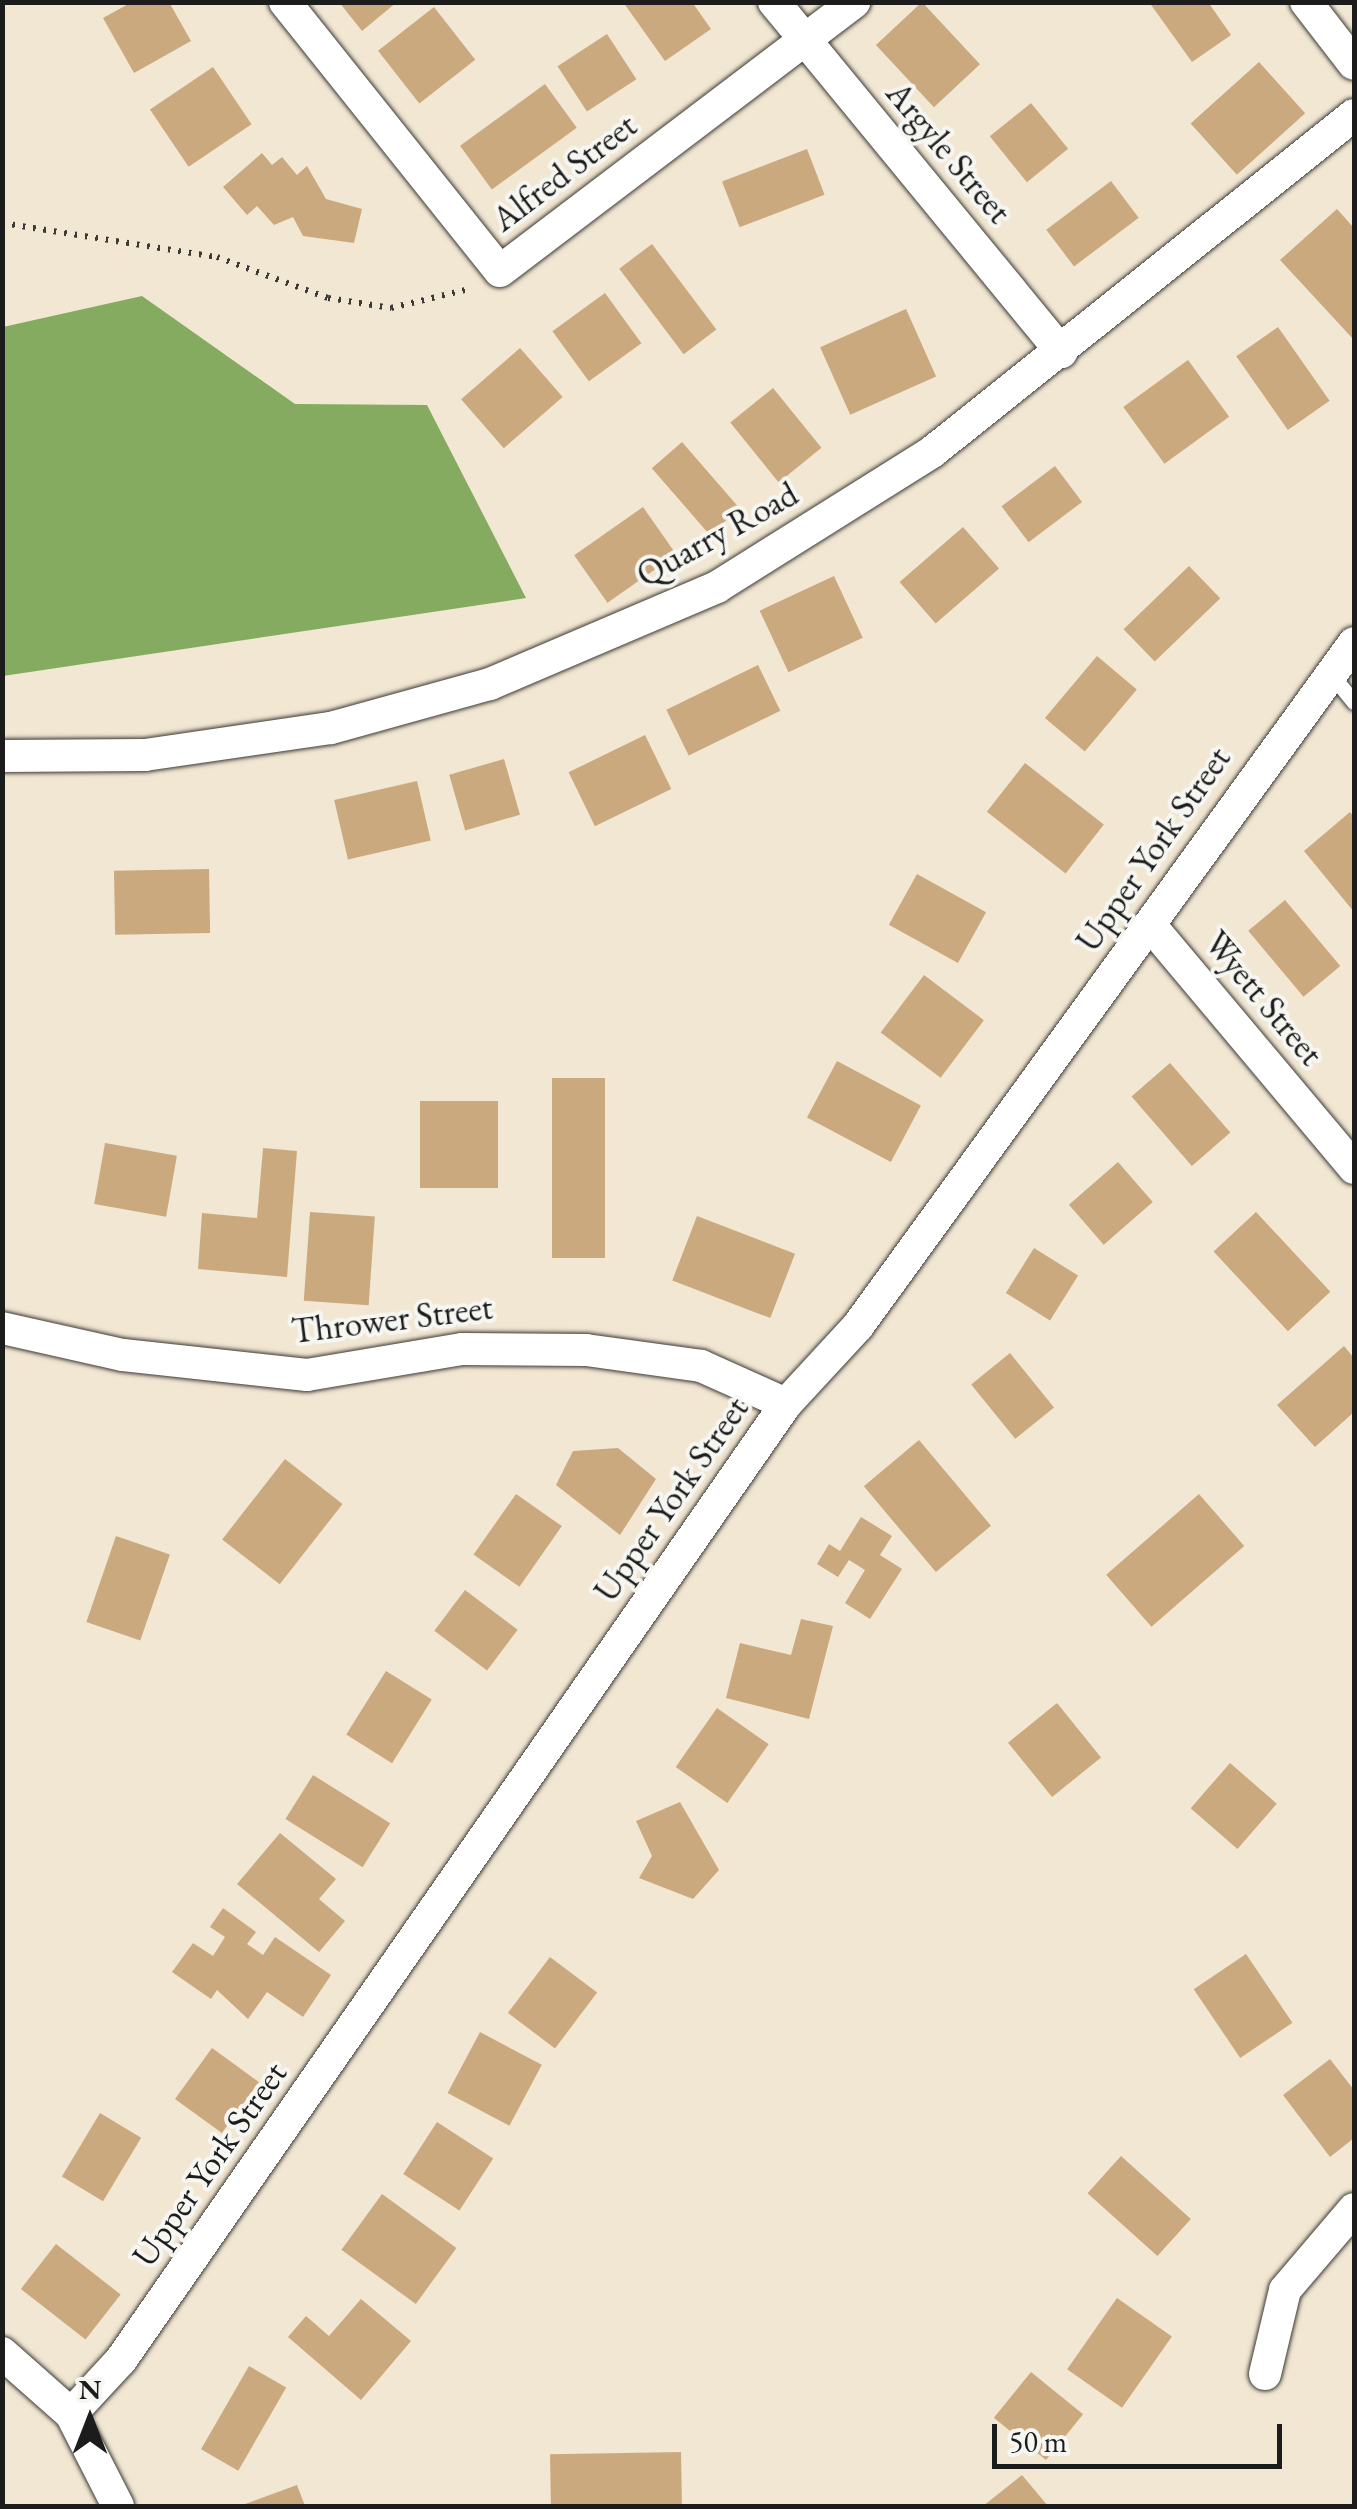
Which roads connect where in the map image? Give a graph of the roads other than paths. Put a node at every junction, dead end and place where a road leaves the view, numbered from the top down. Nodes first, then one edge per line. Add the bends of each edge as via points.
1 (285, 2) edge
2 (774, 2) edge
3 (854, 2) edge
4 (1306, 2) edge
5 (805, 40) junction
6 (1354, 64) edge
7 (1354, 115) edge
8 (1062, 352) junction
9 (1354, 643) edge
10 (1330, 672) junction
11 (1354, 702) edge
12 (2, 756) edge
13 (1151, 926) junction
14 (1354, 1168) edge
15 (2, 1328) edge
16 (786, 1404) junction
17 (1354, 2209) edge
18 (5, 2361) edge
19 (1265, 2374) dead end
20 (70, 2414) junction
21 (118, 2506) edge

1 - 5 street, Alfred Street via 500,270
2 - 5 street, Argyle Street
3 - 5 street, Alfred Street
4 - 6 street
5 - 8 street, Argyle Street
7 - 8 street, Quarry Road
8 - 12 street, Quarry Road via 932,452 717,588 490,684 331,728 145,756
9 - 10 street, Upper York Street
10 - 11 lane
10 - 13 street, Upper York Street
13 - 14 street, Wyett Street
13 - 16 street, Upper York Street via 858,1326
15 - 16 street, Thrower Street via 122,1355 308,1375 462,1349 586,1350 700,1366
16 - 20 street, Upper York Street via 121,2360
17 - 19 street via 1285,2290
18 - 20 street
20 - 21 street

